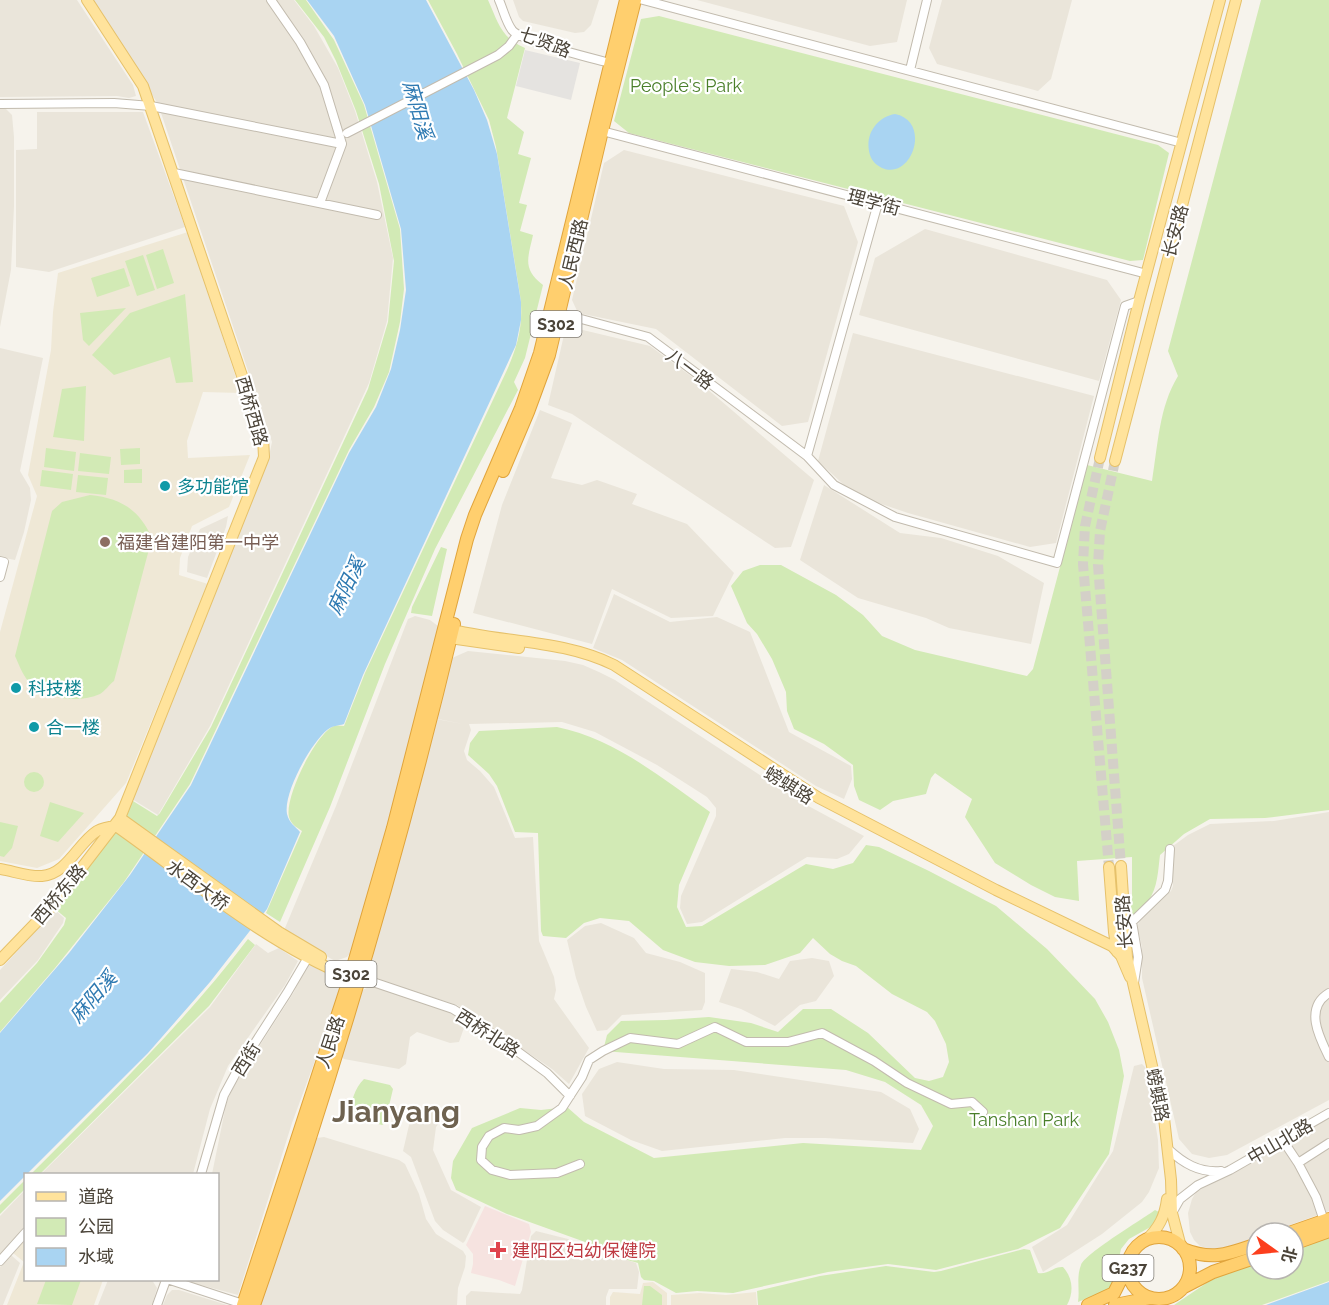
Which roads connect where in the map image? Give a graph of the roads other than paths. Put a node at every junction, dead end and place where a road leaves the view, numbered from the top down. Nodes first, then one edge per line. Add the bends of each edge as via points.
1 (87, 0) edge
2 (271, 0) edge
3 (499, 0) edge
4 (626, 0) edge
5 (635, 0) edge
6 (643, 0) edge
7 (927, 0) edge
8 (1220, 0) edge
9 (1236, 0) edge
10 (518, 35) junction
11 (610, 63) junction
12 (910, 70) junction
13 (0, 104) edge
14 (151, 106) junction
15 (602, 131) junction
16 (347, 133) dead end
17 (1182, 143) junction
18 (342, 144) junction
19 (174, 173) junction
20 (878, 203) junction
21 (320, 204) junction
22 (376, 215) dead end
23 (1147, 274) junction
24 (1139, 301) junction
25 (559, 313) junction
26 (807, 456) junction
27 (1100, 458) tunnel mouth
28 (1115, 461) tunnel mouth
29 (0, 561) edge
30 (0, 576) edge
31 (448, 633) junction
32 (122, 824) junction
33 (1170, 849) dead end
34 (1115, 866) tunnel mouth
35 (0, 869) edge
36 (1118, 919) junction
37 (1101, 939) junction
38 (309, 956) junction
39 (0, 960) edge
40 (354, 976) junction
41 (1128, 978) junction
42 (1329, 993) edge
43 (1329, 1057) edge
44 (570, 1096) junction
45 (983, 1112) dead end
46 (1329, 1113) edge
47 (1282, 1139) junction
48 (1329, 1143) edge
49 (1168, 1149) junction
50 (1298, 1163) junction
51 (580, 1164) dead end
52 (1230, 1170) junction
53 (201, 1173) edge
54 (1169, 1180) junction
55 (1172, 1213) junction
56 (1327, 1224) edge
57 (1305, 1229) edge
58 (24, 1234) edge
59 (1305, 1237) edge
60 (1146, 1240) junction
61 (1182, 1248) junction
62 (1245, 1248) edge
63 (0, 1261) edge
64 (1245, 1261) edge
65 (1128, 1263) junction
66 (168, 1281) edge
67 (171, 1281) edge
68 (1183, 1287) junction
69 (1150, 1298) junction
70 (158, 1305) edge
71 (247, 1305) edge
72 (1088, 1305) edge
73 (1115, 1305) edge

1 - 14 main road, 西桥西路 via 143,86
2 - 18 street via 324,85
3 - 10 street, 七贤路 via 510,27
4 - 11 highway, 人民西路 / S302
5 - 15 highway, 人民西路 / S302
6 - 12 street
7 - 12 street
8 - 17 main road, 长安路
9 - 28 main road, 长安路
10 - 11 street, 七贤路
10 - 16 street via 498,56
11 - 31 highway, 人民西路 / S302 via 540,353 475,515
12 - 17 street
13 - 14 street
14 - 18 street
14 - 19 main road, 西桥西路
15 - 20 street, 理学街
15 - 25 highway, 人民西路 / S302
17 - 23 main road, 长安路
18 - 21 street
19 - 21 street
19 - 32 main road, 西桥西路 via 265,449 261,468
20 - 23 street, 理学街
20 - 26 street
21 - 22 street
23 - 24 main road, 长安路
24 - 26 street, 八一路 via 1125,306 1057,563 895,517 834,485
24 - 27 main road, 长安路
25 - 26 street, 八一路 via 648,338
25 - 31 highway, 人民西路 / S302 via 549,355 528,412 474,541
29 - 30 street via 4,562
31 - 37 main road, 螃蜞路 via 484,645 587,660 612,671 830,811
31 - 40 highway, 人民路 / S302 via 402,831
32 - 35 main road via 93,834 60,868 48,874
32 - 38 main road, 水西大桥
32 - 39 main road, 西桥东路
33 - 41 street via 1168,885 1132,922 1138,957 1136,974
34 - 36 main road, 长安路
36 - 37 main road via 1099,935
36 - 37 main road via 1122,928
36 - 41 main road, 长安路
37 - 41 main road, 螃蜞路
37 - 41 main road, 长安路 via 1117,950
38 - 40 main road, 水西大桥
38 - 53 street, 西街 via 224,1095
40 - 44 street, 西桥北路 via 453,1009 547,1073
40 - 71 highway, 人民路 / S302 via 286,1212
41 - 49 main road, 螃蜞路 via 1154,1072
41 - 54 main road via 1155,1092
42 - 43 street via 1319,1001 1315,1014 1316,1029
44 - 45 street via 589,1060 630,1038 678,1044 715,1027 746,1042 788,1042 822,1033 907,1083 951,1104 972,1102
44 - 51 street via 562,1108 537,1126 504,1128 489,1136 482,1147 482,1160 492,1170 510,1175 557,1173
46 - 47 street, 中山北路
47 - 50 street
47 - 52 street, 中山北路
48 - 50 street
49 - 52 street via 1199,1170
49 - 54 main road, 螃蜞路
50 - 56 street
52 - 55 street, 中山北路 via 1187,1192
54 - 55 main road
54 - 60 main road via 1163,1218
55 - 61 main road
56 - 57 highway
56 - 59 highway
58 - 63 street
60 - 61 highway, G237 via 1168,1239
60 - 65 highway, G237 via 1134,1250
61 - 62 highway, G237 via 1218,1257
61 - 68 highway via 1190,1268
64 - 68 highway, G237
65 - 69 highway, G237 via 1131,1281 1142,1295
65 - 72 highway, G237 via 1114,1293
66 - 70 street
67 - 71 street
68 - 69 highway, G237 via 1168,1298
69 - 73 highway, G237

